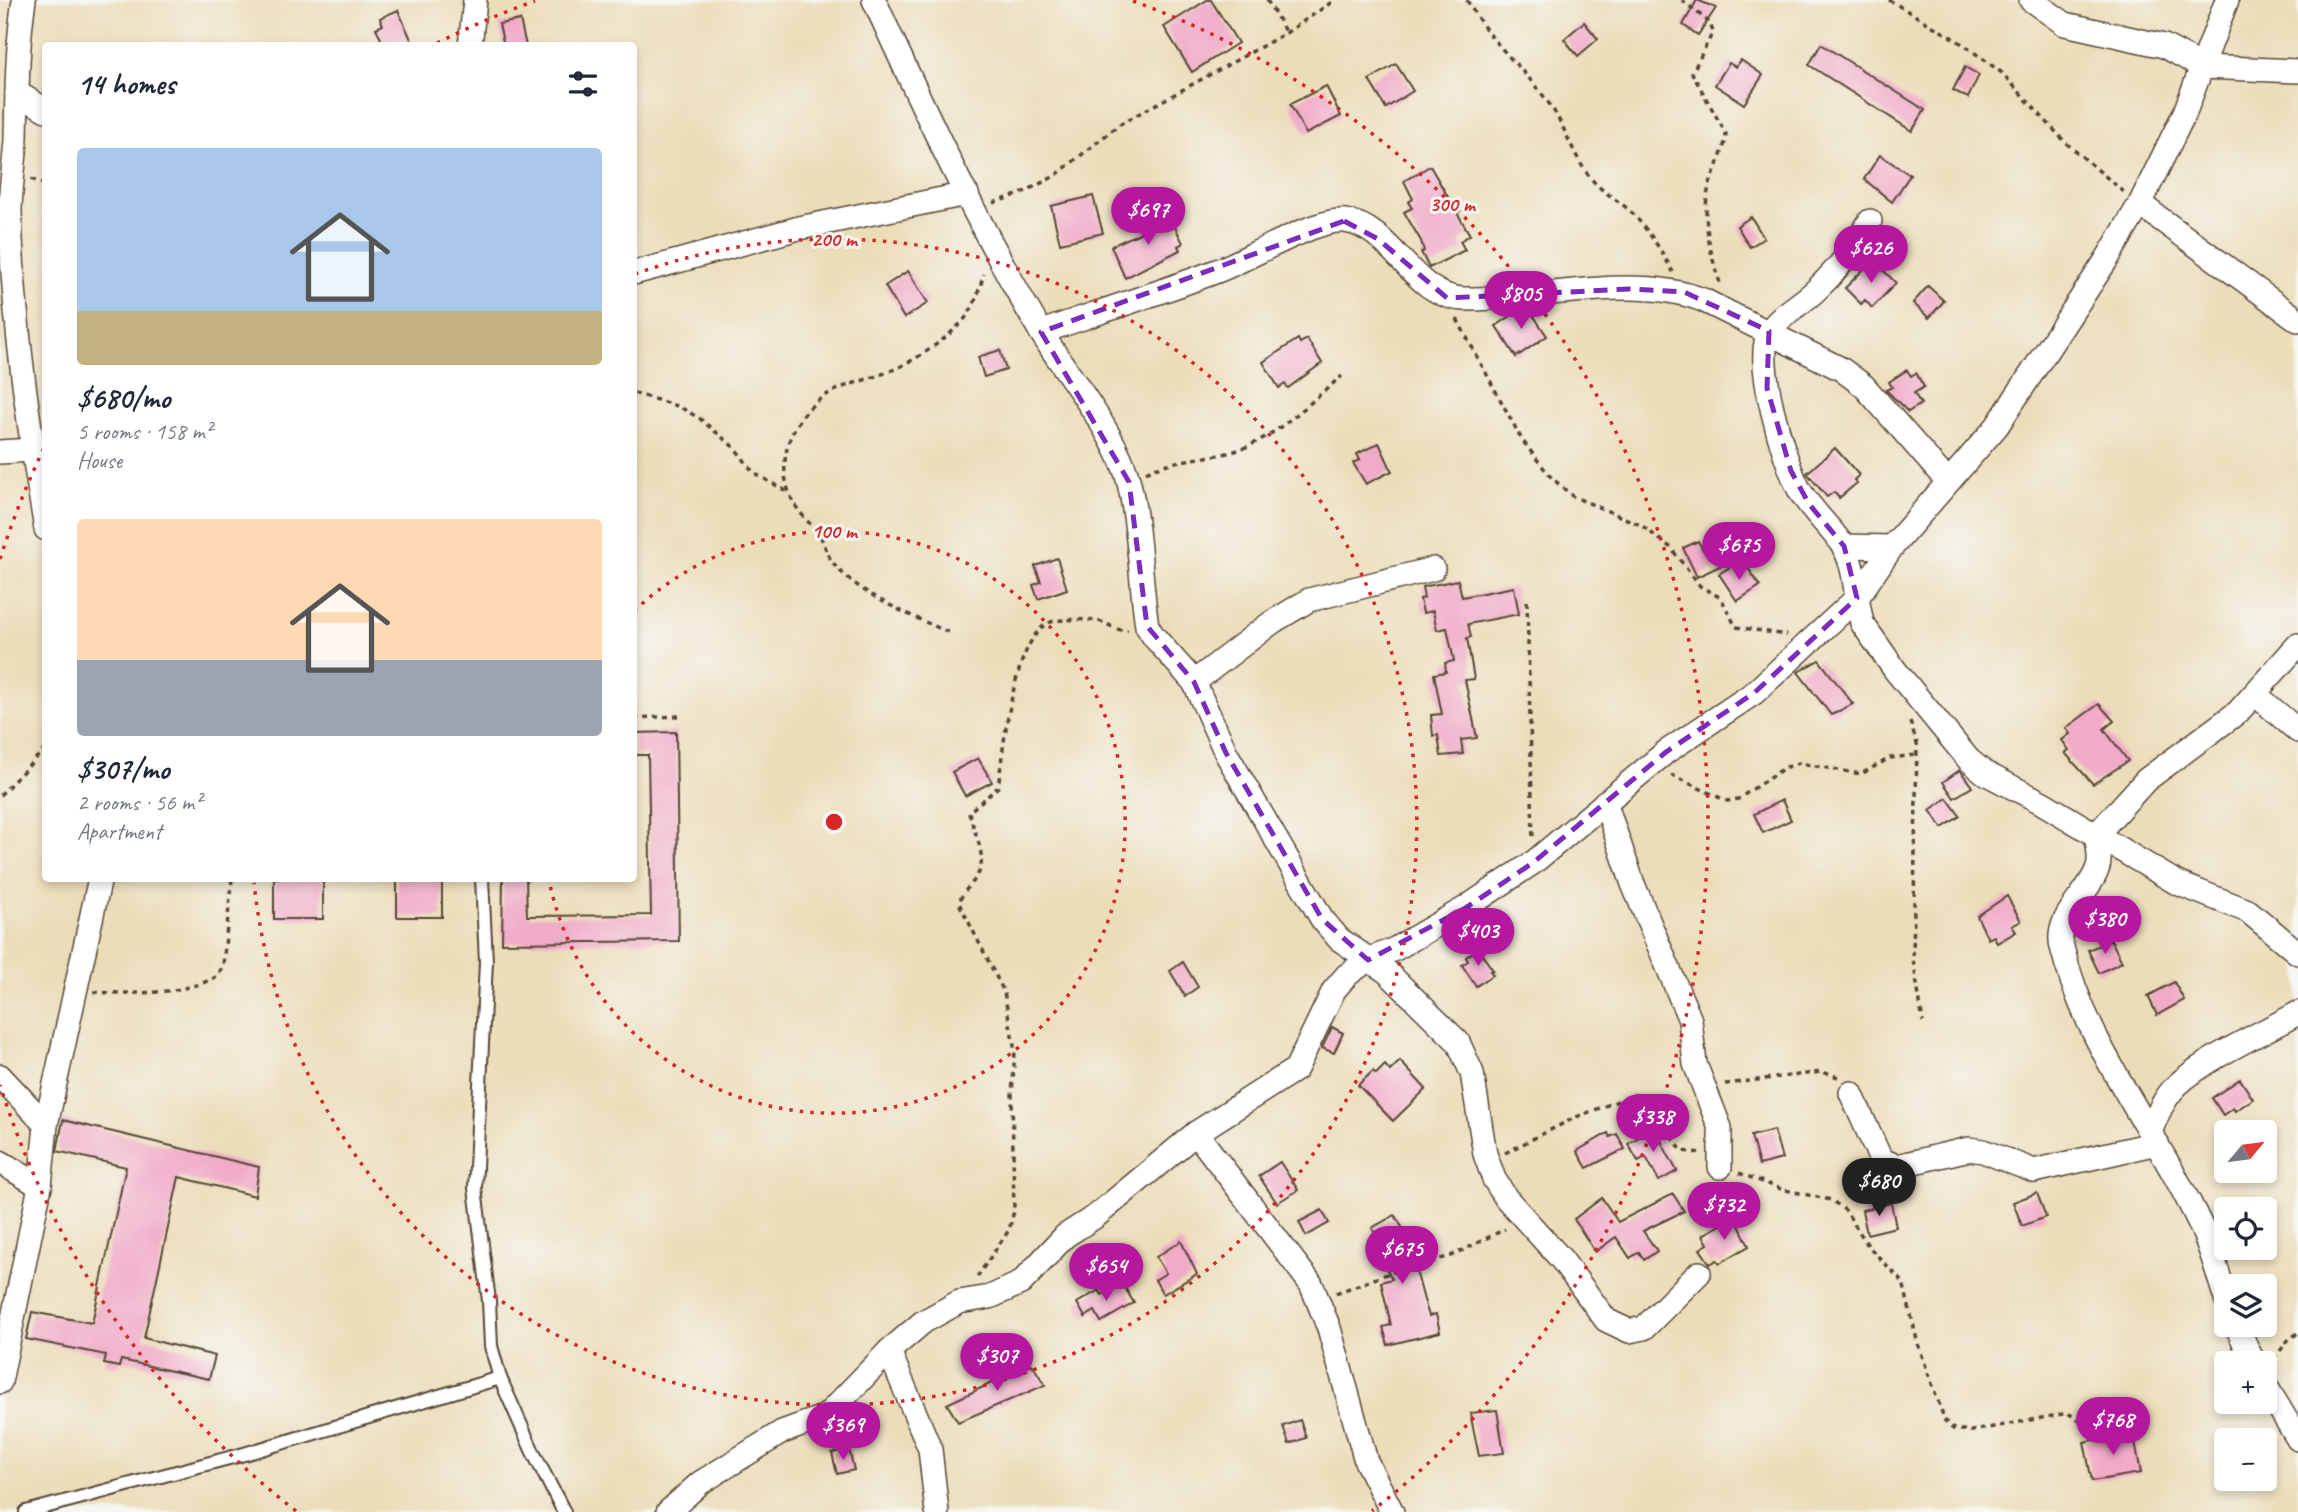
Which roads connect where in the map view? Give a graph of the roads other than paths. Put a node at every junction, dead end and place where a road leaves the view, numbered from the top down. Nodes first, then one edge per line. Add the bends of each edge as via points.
1 (24, 0) edge
2 (475, 0) edge
3 (874, 0) edge
4 (2031, 0) edge
5 (2227, 0) edge
6 (470, 42) edge
7 (2203, 66) junction
8 (2298, 71) edge
9 (17, 93) junction
10 (42, 108) edge
11 (972, 202) junction
12 (2140, 204) junction
13 (1870, 220) dead end
14 (637, 272) edge
15 (2298, 320) edge
16 (1769, 331) junction
17 (1041, 332) junction
18 (38, 447) edge
19 (0, 452) edge
20 (1948, 482) junction
21 (42, 488) edge
22 (1844, 546) junction
23 (1892, 547) junction
24 (1433, 569) dead end
25 (1857, 598) junction
26 (2298, 645) edge
27 (1194, 682) junction
28 (2255, 694) junction
29 (2298, 731) edge
30 (1605, 802) junction
31 (2096, 835) junction
32 (99, 882) edge
33 (482, 882) edge
34 (2298, 953) edge
35 (1368, 960) junction
36 (2298, 1013) edge
37 (0, 1076) edge
38 (1851, 1093) road end
39 (46, 1125) junction
40 (1196, 1133) junction
41 (2153, 1137) junction
42 (0, 1162) edge
43 (1720, 1167) road end
44 (40, 1186) junction
45 (1699, 1273) dead end
46 (2217, 1274) edge
47 (888, 1351) junction
48 (500, 1377) junction
49 (0, 1382) edge
50 (2277, 1404) edge
51 (2298, 1439) edge
52 (26, 1512) edge
53 (564, 1512) edge
54 (668, 1512) edge
55 (937, 1512) edge
56 (1392, 1512) edge

1 - 9 street
2 - 6 street
3 - 11 street
4 - 7 street via 2065,23 2164,46
5 - 7 street
7 - 8 street
7 - 12 street
9 - 10 street
9 - 18 street via 10,208 19,342
11 - 14 street via 799,228
11 - 17 street
12 - 15 street
12 - 20 street via 1997,426
13 - 16 street via 1854,250
16 - 17 street via 1684,292 1629,289 1447,298 1378,239 1344,221 1305,232 1219,271
16 - 20 street via 1864,386
16 - 22 street via 1767,388 1791,471 1809,504
17 - 27 street via 1105,432 1129,482 1147,626
18 - 19 street
18 - 21 street
20 - 23 street
22 - 23 street
22 - 25 street
23 - 25 street
24 - 27 street via 1309,600
25 - 30 street via 1730,712 1699,729
25 - 31 street via 1862,623 1969,760 2000,783
26 - 28 street
27 - 35 street via 1232,764 1322,919 1339,939
28 - 29 street
28 - 31 street via 2223,725 2146,780
30 - 35 street via 1534,862 1464,909
30 - 43 street via 1633,884 1690,1020 1695,1064 1720,1128
31 - 34 street via 2177,883 2248,911
31 - 41 street via 2097,871 2066,920 2061,943 2106,1061
32 - 39 street
33 - 48 lane via 485,962 475,1188 491,1346
35 - 40 street via 1334,990 1296,1069
35 - 45 street via 1387,972 1458,1042 1472,1073 1488,1162 1506,1198 1549,1243 1606,1320 1629,1331 1644,1328
36 - 41 street via 2176,1086 2164,1103
37 - 39 street
38 - 41 street via 1887,1165 1969,1149 2034,1171
39 - 44 street
40 - 47 street via 1065,1236 1021,1283 990,1297 959,1302
40 - 56 street via 1297,1261 1320,1304 1366,1461
41 - 46 street via 2200,1223
42 - 44 street
44 - 49 street
47 - 54 street via 826,1416 782,1432 700,1483
47 - 55 street via 930,1448
48 - 52 lane via 244,1454
48 - 53 lane
50 - 51 street

